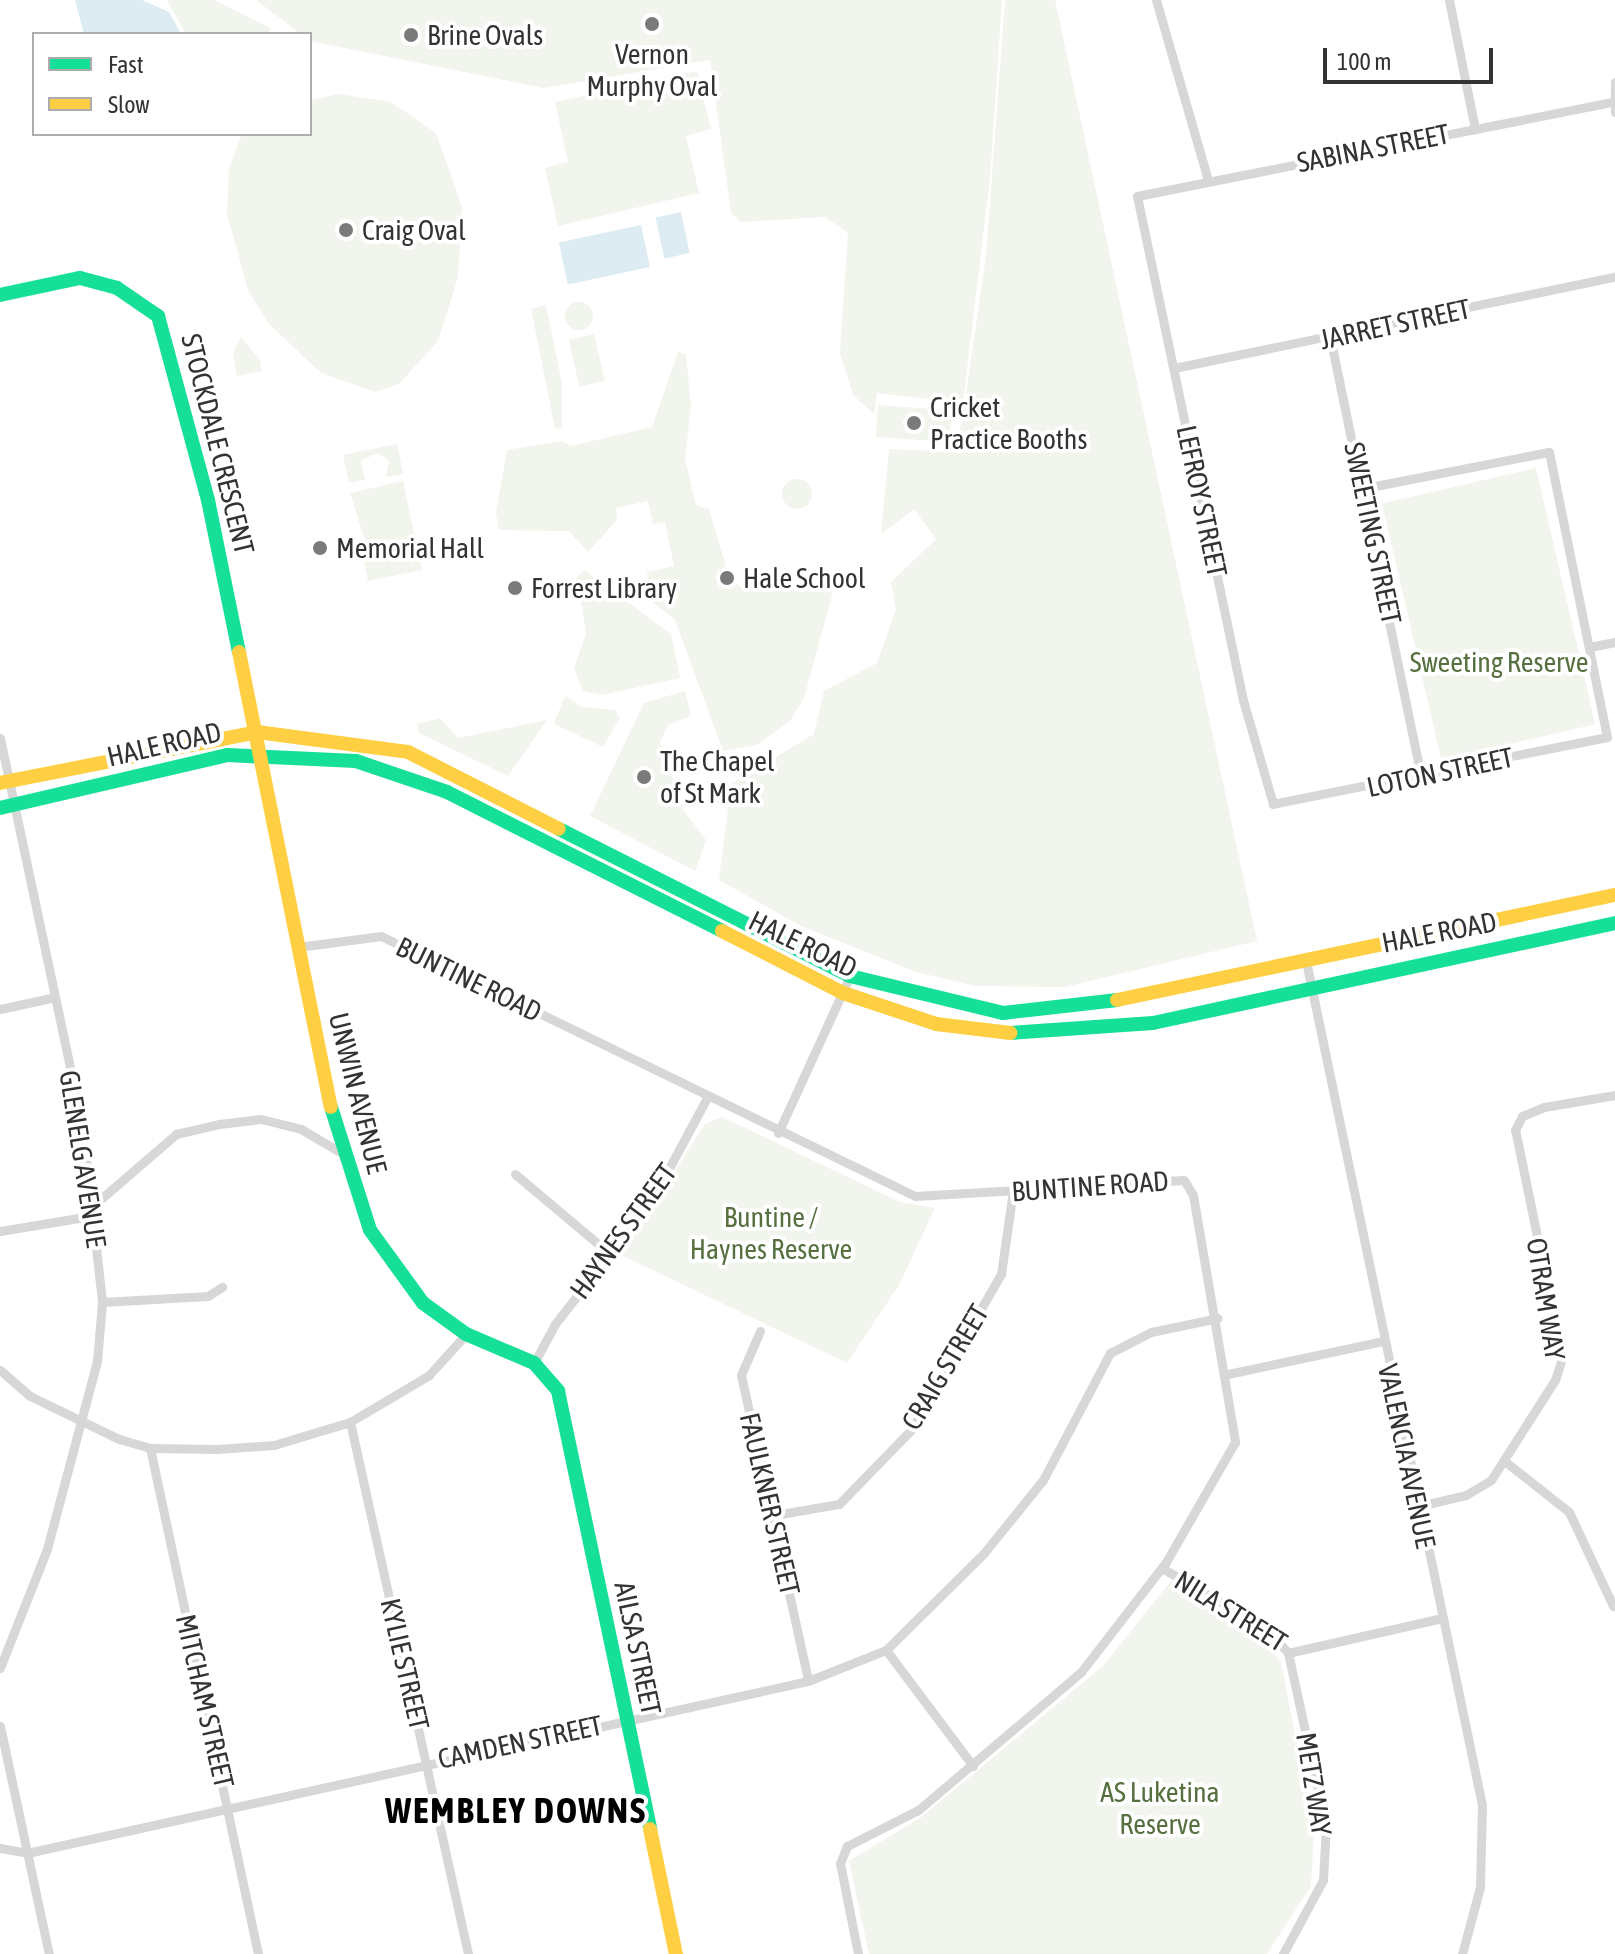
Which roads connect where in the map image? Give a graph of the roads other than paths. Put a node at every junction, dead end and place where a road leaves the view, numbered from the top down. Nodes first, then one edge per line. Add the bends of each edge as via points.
1 (1156, 0) edge
2 (1449, 0) edge
3 (1615, 82) edge
4 (1610, 102) junction
5 (1615, 112) edge
6 (1475, 129) junction
7 (1208, 180) junction
8 (1137, 196) joint
9 (1615, 277) edge
10 (0, 295) edge
11 (1330, 337) junction
12 (1174, 368) junction
13 (1365, 488) junction
14 (1615, 642) edge
15 (1589, 647) junction
16 (257, 732) junction
17 (0, 738) edge
18 (259, 752) junction
19 (1421, 776) junction
20 (5, 782) edge
21 (1273, 804) joint
22 (7, 807) edge
23 (1615, 896) edge
24 (1615, 923) edge
25 (298, 947) junction
26 (1305, 957) junction
27 (850, 976) junction
28 (1311, 985) junction
29 (843, 993) junction
30 (51, 998) junction
31 (0, 1009) edge
32 (1615, 1095) edge
33 (708, 1096) junction
34 (778, 1133) junction
35 (340, 1152) junction
36 (515, 1174) dead end
37 (1013, 1191) junction
38 (95, 1204) junction
39 (97, 1215) junction
40 (0, 1231) edge
41 (610, 1254) junction
42 (222, 1287) dead end
43 (102, 1302) junction
44 (1218, 1318) junction
45 (760, 1331) dead end
46 (466, 1334) junction
47 (1383, 1341) junction
48 (534, 1363) junction
49 (0, 1370) edge
50 (1228, 1374) junction
51 (81, 1421) junction
52 (350, 1422) junction
53 (150, 1448) junction
54 (1507, 1463) junction
55 (1415, 1507) junction
56 (775, 1515) junction
57 (1162, 1568) junction
58 (1613, 1606) dead end
59 (1442, 1618) junction
60 (0, 1637) edge
61 (10, 1643) junction
62 (886, 1650) junction
63 (1288, 1653) junction
64 (0, 1668) edge
65 (808, 1681) junction
66 (625, 1719) junction
67 (0, 1726) edge
68 (427, 1762) junction
69 (973, 1766) junction
70 (228, 1804) junction
71 (0, 1848) edge
72 (27, 1853) junction
73 (49, 1954) edge
74 (258, 1954) edge
75 (468, 1954) edge
76 (676, 1954) edge
77 (858, 1954) edge
78 (1283, 1954) edge
79 (1462, 1954) edge

1 - 7 street
2 - 6 street
3 - 4 street
4 - 5 street
4 - 6 street, SABINA STREET
6 - 7 street, SABINA STREET
7 - 8 street, SABINA STREET
8 - 12 street, LEFROY STREET
9 - 11 street, JARRET STREET
10 - 16 main road, STOCKDALE CRESCENT via 80,278 117,288 158,316 208,500
11 - 12 street, JARRET STREET
11 - 13 street, SWEETING STREET
12 - 21 street, LEFROY STREET via 1243,700
13 - 15 street via 1549,452
13 - 19 street, SWEETING STREET
14 - 15 street
15 - 19 street, LOTON STREET via 1607,737
16 - 18 main road, STOCKDALE CRESCENT
16 - 20 main road, HALE ROAD
16 - 27 main road, HALE ROAD via 316,734 408,752
17 - 20 street, GLENELG AVENUE
18 - 22 main road, HALE ROAD
18 - 25 main road, UNWIN AVENUE
18 - 29 main road, HALE ROAD via 356,761 447,792
19 - 21 street, LOTON STREET
20 - 22 street, GLENELG AVENUE
22 - 30 street, GLENELG AVENUE
23 - 26 main road, HALE ROAD
24 - 28 main road, HALE ROAD
25 - 33 street, BUNTINE ROAD via 381,936
25 - 35 main road, UNWIN AVENUE
26 - 27 main road, HALE ROAD via 1061,1010 943,1004
26 - 28 street, VALENCIA AVENUE
27 - 29 street
28 - 29 main road, HALE ROAD via 1153,1023 1049,1034 936,1024
28 - 47 street, VALENCIA AVENUE
29 - 34 street
30 - 31 street
30 - 38 street, GLENELG AVENUE
32 - 54 street, OTRAM WAY via 1544,1107 1522,1116 1515,1130 1562,1358
33 - 34 street, BUNTINE ROAD
33 - 41 street, HAYNES STREET via 653,1198
34 - 37 street, BUNTINE ROAD via 915,1196
35 - 38 street via 301,1129 261,1119 219,1124 176,1134
35 - 46 main road, UNWIN AVENUE via 386,1257 423,1303
36 - 41 street
37 - 44 street, BUNTINE ROAD via 1184,1180
37 - 56 street, CRAIG STREET via 1001,1274 911,1430 839,1504
38 - 39 street, GLENELG AVENUE
39 - 40 street
39 - 43 street, GLENELG AVENUE
41 - 48 street, HAYNES STREET
42 - 43 street via 197,1297
43 - 51 street, GLENELG AVENUE via 97,1361
44 - 50 street, BUNTINE ROAD
44 - 62 street, CAMDEN STREET via 1151,1332 1110,1353 1043,1480 984,1553
45 - 56 street, FAULKNER STREET via 741,1375
46 - 48 main road, UNWIN AVENUE
46 - 52 street via 429,1375
47 - 50 street
47 - 55 street, VALENCIA AVENUE
48 - 66 main road, AILSA STREET via 558,1391
49 - 51 street
50 - 57 street, BUNTINE ROAD via 1235,1442
51 - 53 street
51 - 61 street, GLENELG AVENUE via 47,1549
52 - 53 street via 274,1445
52 - 68 street, KYLIE STREET
53 - 70 street, MITCHAM STREET
54 - 55 street, OTRAM WAY via 1466,1495
54 - 58 street via 1569,1512
55 - 59 street, VALENCIA AVENUE
56 - 65 street, FAULKNER STREET
57 - 63 street, NILA STREET via 1266,1629
57 - 69 street, BUNTINE ROAD via 1081,1672
59 - 63 street, NILA STREET
59 - 79 street, VALENCIA AVENUE via 1482,1805 1480,1887
60 - 61 street
61 - 64 street, GLENELG AVENUE
62 - 65 street, CAMDEN STREET
62 - 69 street
63 - 78 street, METZ WAY via 1326,1827 1323,1880
65 - 66 street, CAMDEN STREET
66 - 68 street, CAMDEN STREET
66 - 76 main road, AILSA STREET
67 - 72 street
68 - 70 street, CAMDEN STREET
68 - 75 street, KYLIE STREET
69 - 77 street, BUNTINE ROAD via 918,1810 847,1846 840,1863
70 - 72 street, CAMDEN STREET
70 - 74 street, MITCHAM STREET
71 - 72 street, CAMDEN STREET
72 - 73 street

